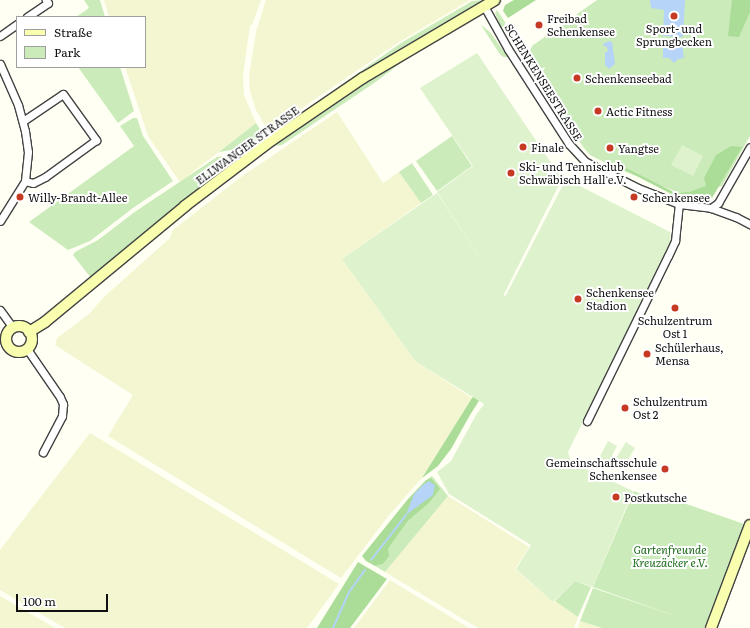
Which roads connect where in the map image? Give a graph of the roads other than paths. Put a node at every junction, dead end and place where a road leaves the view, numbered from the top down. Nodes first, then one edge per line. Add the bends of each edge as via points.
1 (46, 0) edge
2 (495, 0) edge
3 (484, 6) junction
4 (28, 16) edge
5 (16, 25) edge
6 (0, 36) edge
7 (0, 64) edge
8 (23, 121) junction
9 (750, 147) edge
10 (25, 181) junction
11 (679, 204) junction
12 (711, 208) junction
13 (2, 212) edge
14 (0, 221) edge
15 (750, 224) edge
16 (0, 310) edge
17 (13, 328) junction
18 (30, 332) junction
19 (4, 349) edge
20 (26, 349) junction
21 (587, 421) dead end
22 (43, 452) dead end
23 (750, 525) edge
24 (711, 628) edge

1 - 4 street via 48,3
2 - 3 main road, ELLWANGER STRASSE
3 - 11 street, SCHENKENSEESTRASSE via 508,49 579,156 633,186
3 - 18 main road, ELLWANGER STRASSE via 363,78 272,140 185,206
5 - 6 street
7 - 8 street
8 - 10 street via 28,152
8 - 10 street via 64,94 96,140 46,177 34,183
9 - 12 street via 718,203
10 - 13 street
11 - 12 street, SCHENKENSEESTRASSE
11 - 21 street via 675,241
12 - 15 street, SCHENKENSEESTRASSE
13 - 14 street
16 - 17 street
17 - 18 main road via 24,327
17 - 19 main road via 6,338
18 - 20 main road via 31,343
19 - 20 main road
20 - 22 street via 63,404 62,416
23 - 24 main road

